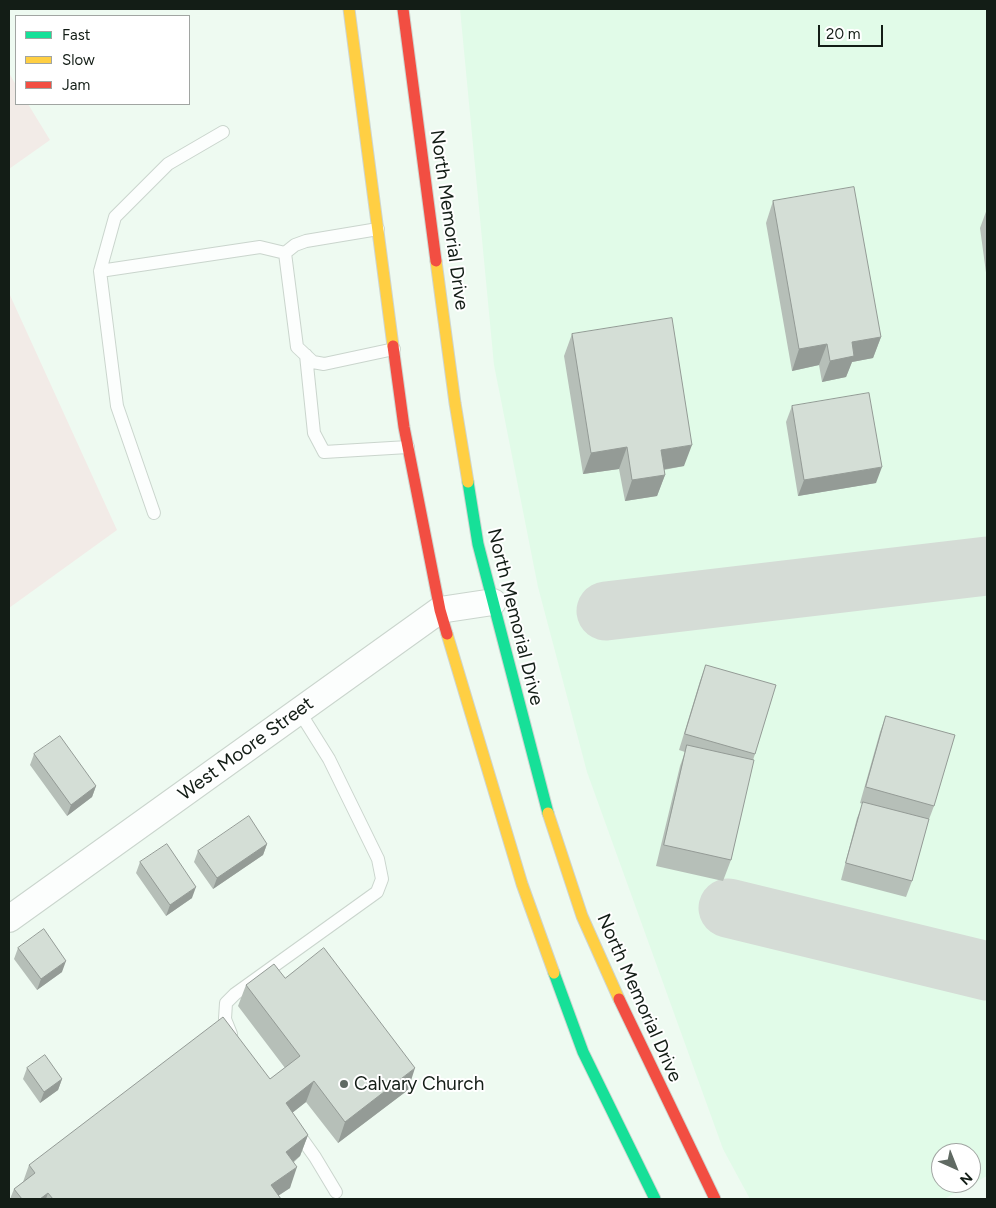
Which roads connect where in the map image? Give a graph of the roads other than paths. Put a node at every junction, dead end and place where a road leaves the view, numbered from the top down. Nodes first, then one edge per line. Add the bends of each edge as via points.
1 (349, 9) edge
2 (403, 9) edge
3 (223, 132) dead end
4 (378, 229) junction
5 (285, 253) junction
6 (100, 271) junction
7 (394, 350) junction
8 (306, 355) junction
9 (408, 447) junction
10 (154, 513) dead end
11 (492, 602) junction
12 (440, 610) junction
13 (299, 711) junction
14 (9, 919) edge
15 (239, 1047) edge
16 (287, 1117) edge
17 (336, 1192) dead end
18 (655, 1199) edge
19 (715, 1199) edge

1 - 4 main road
2 - 11 main road, North Memorial Drive via 455,403 478,544
3 - 6 lane via 168,164 115,217
4 - 5 lane via 306,241
4 - 7 main road
5 - 6 lane via 260,247
5 - 8 lane via 297,347
6 - 10 lane via 117,406
7 - 8 lane via 324,364 313,362
7 - 9 main road
8 - 9 lane via 314,433 324,452
9 - 12 main road
11 - 12 street, West Moore Street
11 - 19 main road, North Memorial Drive via 544,801 582,916 636,1037
12 - 13 street, West Moore Street
12 - 18 main road via 522,884 583,1052
13 - 14 street, West Moore Street
13 - 15 lane via 329,759 378,860 382,879 377,892 226,1003 225,1019
16 - 17 lane

